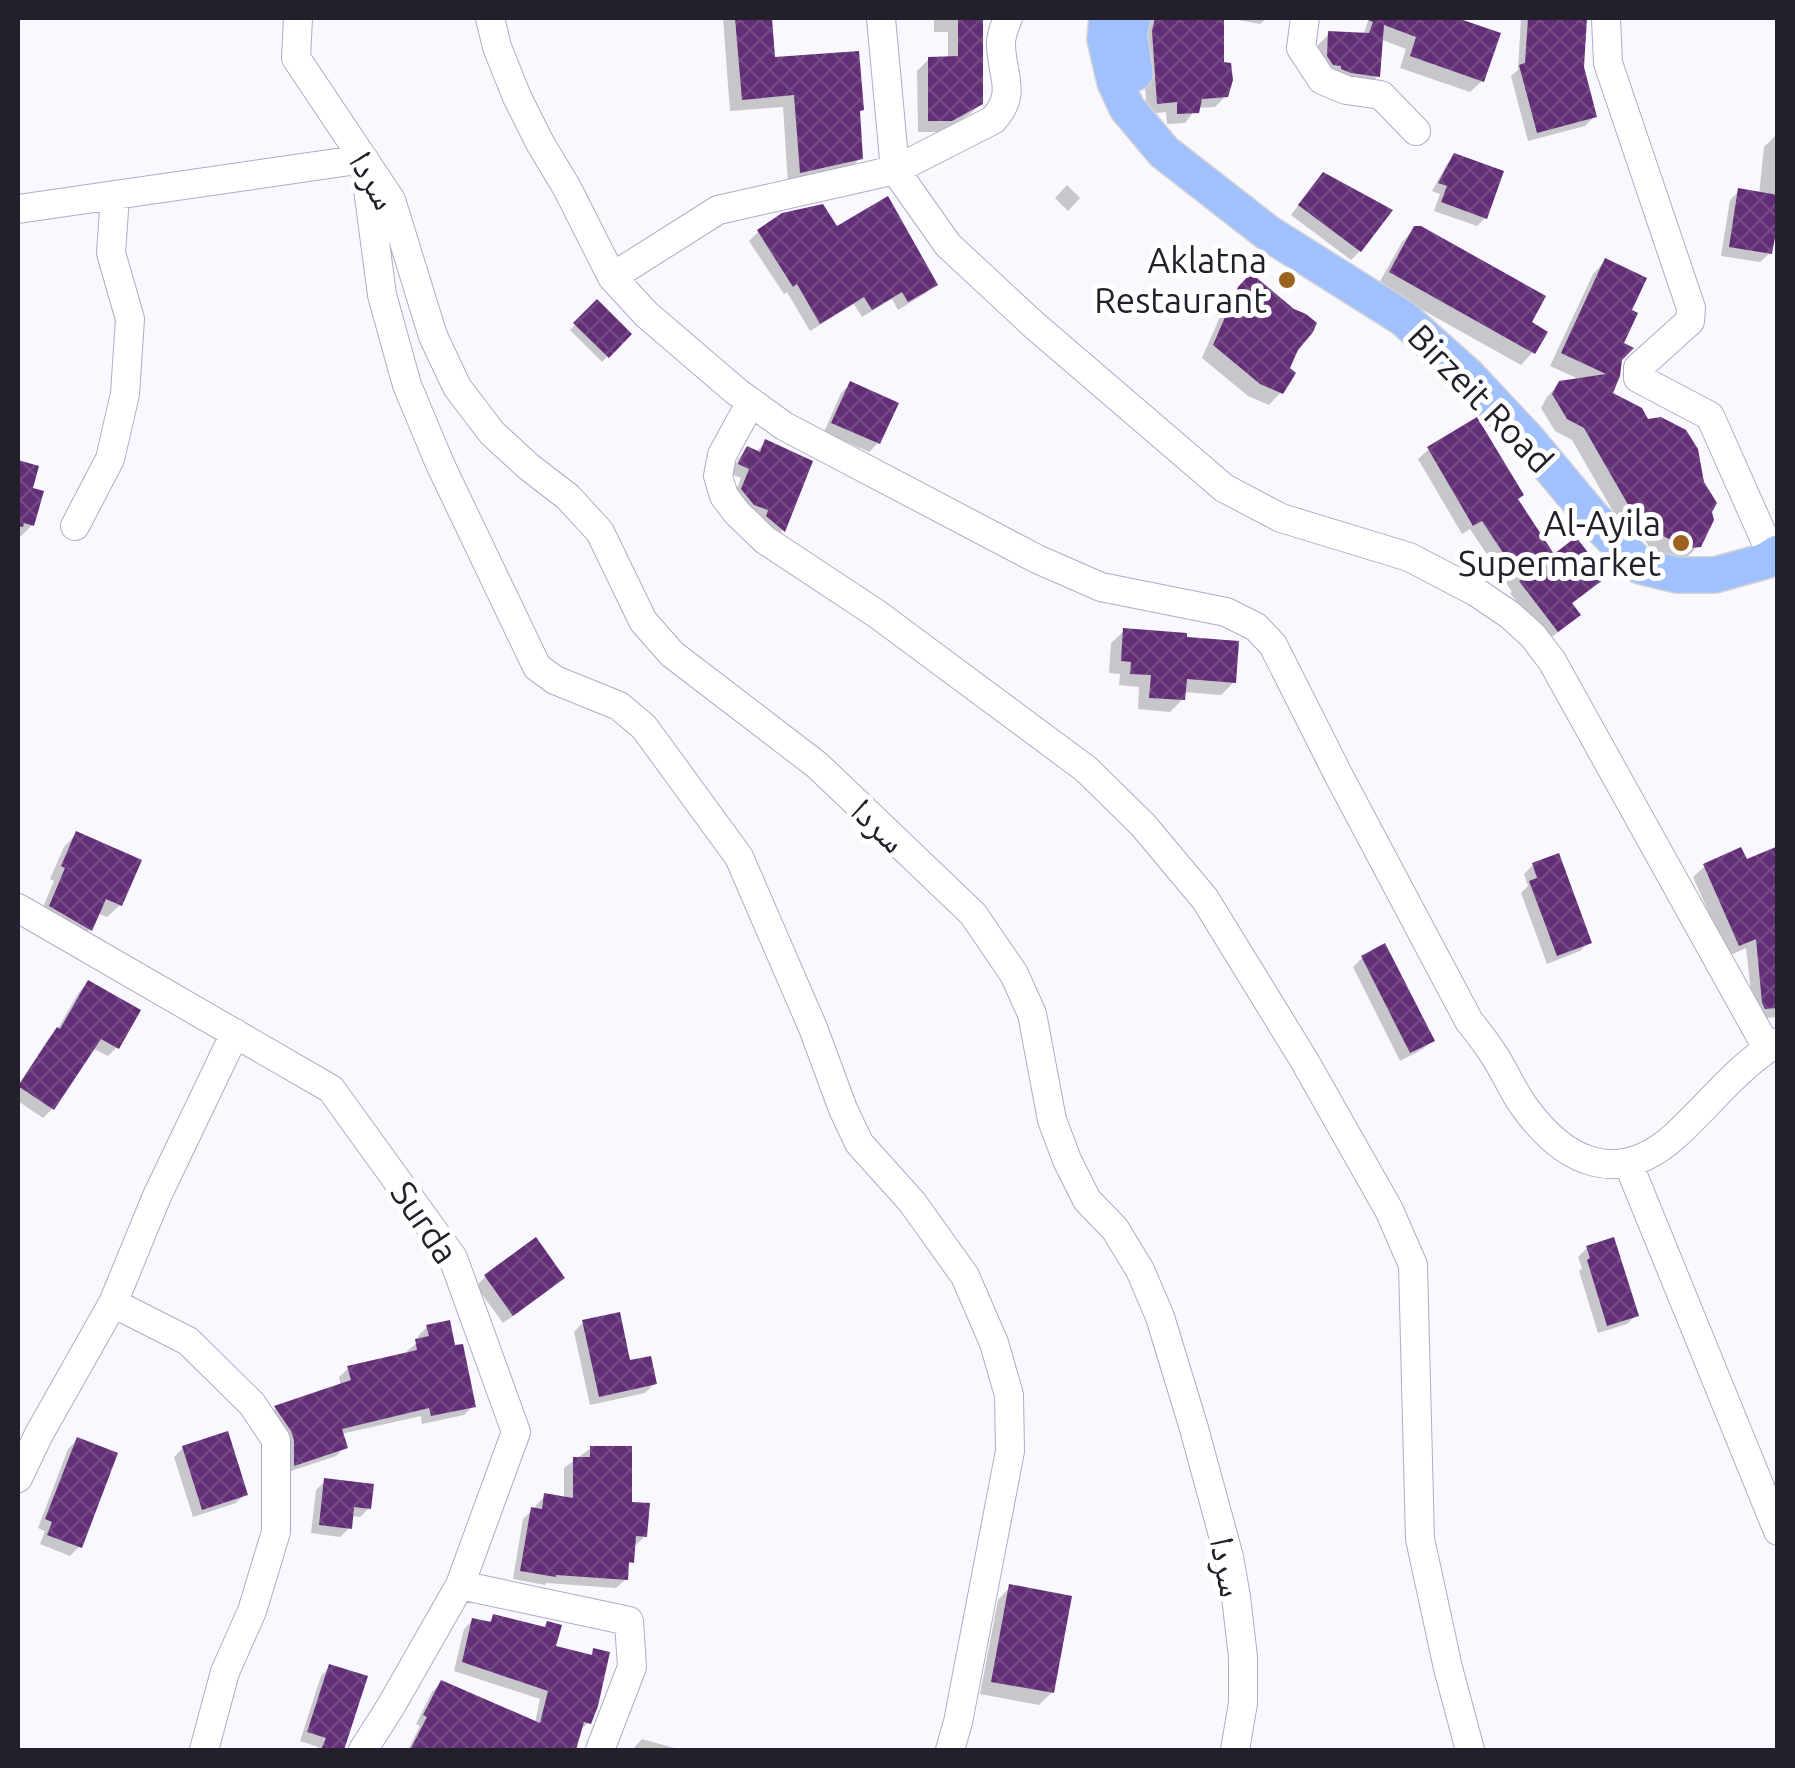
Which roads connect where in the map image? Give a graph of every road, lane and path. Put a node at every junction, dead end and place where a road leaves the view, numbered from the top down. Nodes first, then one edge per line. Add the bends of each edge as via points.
1 (298, 18) edge
2 (490, 18) edge
3 (882, 18) edge
4 (1008, 18) edge
5 (1107, 18) edge
6 (1133, 18) edge
7 (1305, 18) edge
8 (1606, 18) edge
9 (1416, 131) dead end
10 (364, 159) junction
11 (896, 170) junction
12 (115, 196) junction
13 (18, 208) edge
14 (1272, 225) junction
15 (612, 277) junction
16 (751, 402) junction
17 (75, 526) dead end
18 (1774, 541) edge
19 (18, 908) edge
20 (235, 1034) junction
21 (1772, 1045) edge
22 (1628, 1163) junction
23 (113, 1303) junction
24 (21, 1461) edge
25 (1778, 1531) edge
26 (460, 1585) junction
27 (204, 1750) edge
28 (363, 1750) edge
29 (600, 1750) edge
30 (950, 1750) edge
31 (1235, 1750) edge
32 (1470, 1750) edge

1 - 10 street, سردا via 296,58
2 - 15 street via 517,97
3 - 11 street
4 - 11 street via 1001,39 1004,108
5 - 14 main road via 1114,82 1141,126 1164,152
6 - 14 main road via 1132,64 1147,102
7 - 9 street via 1301,48 1322,80 1381,94
8 - 18 street via 1608,62 1691,308 1690,321 1638,368 1638,378 1710,416
10 - 12 street
10 - 30 street via 382,295 406,384 538,667 619,706 644,727 739,857 859,1142 965,1276 994,1343 1008,1395 1010,1451
10 - 31 street, سردا via 390,200 433,336 458,388 492,433 600,532 643,620 672,654 818,765 973,914 1014,974 1032,1014 1066,1160 1086,1200 1115,1229 1140,1270 1193,1425 1236,1597 1243,1702
11 - 15 street via 718,210
11 - 21 street via 948,246 1224,488 1281,518 1409,557 1476,592 1533,636
12 - 13 street
12 - 17 street via 111,252 130,320 125,394 110,459
14 - 18 main road via 1448,331 1650,545 1697,556
15 - 16 street
16 - 22 street via 784,426 1037,559 1101,587 1226,612 1256,627 1273,645 1469,1021 1522,1104 1569,1150 1611,1166
16 - 32 street via 718,476 737,513 765,540 1086,769 1143,825 1205,899 1389,1210 1412,1265 1420,1539
19 - 20 street, Surda
20 - 23 street
20 - 26 street, Surda via 331,1089 454,1258 516,1432
21 - 22 street via 1666,1144
22 - 25 street
23 - 24 street
23 - 27 street via 188,1340 252,1404 276,1440 276,1532
26 - 28 street, Surda
26 - 29 street via 629,1621 632,1667

